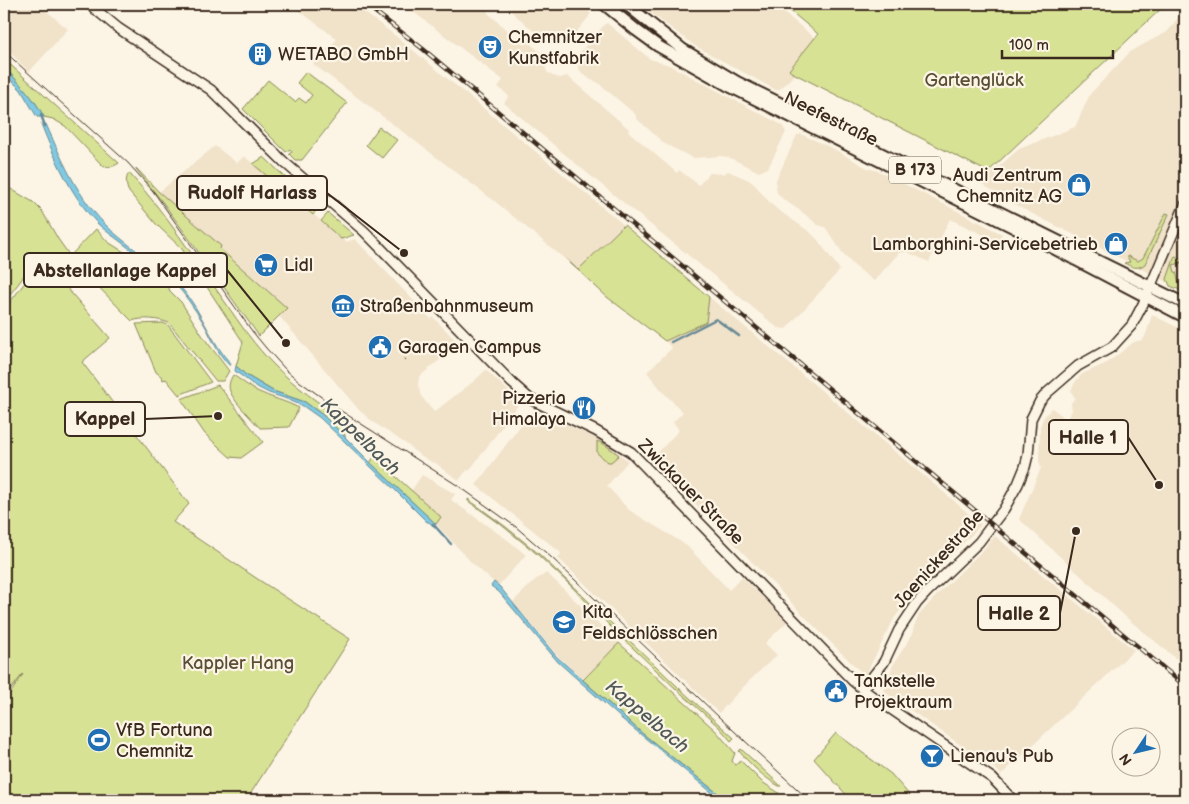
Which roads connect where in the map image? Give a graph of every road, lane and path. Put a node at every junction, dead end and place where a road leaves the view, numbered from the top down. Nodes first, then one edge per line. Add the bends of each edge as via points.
1 (89, 4) edge
2 (604, 4) edge
3 (626, 4) edge
4 (1185, 205) edge
5 (1148, 292) junction
6 (1185, 304) edge
7 (1185, 317) edge
8 (863, 689) junction
9 (1013, 800) edge

1 - 8 main road, Zwickauer Straße via 123,32 211,90 284,162 364,231 530,398 631,452
2 - 5 main road, Neefestraße / B 173 via 658,46 726,85
3 - 5 main road, Neefestraße / B 173 via 682,49 731,78
4 - 5 main road, Jaenickestraße
5 - 6 main road, Neefestraße / B 173
5 - 7 main road, Neefestraße / B 173
5 - 8 main road, Jaenickestraße via 1132,325 1118,341 1078,366 1040,401 1031,419 1025,467 1004,510 979,542 913,608 884,662
8 - 9 main road, Zwickauer Straße via 984,772

